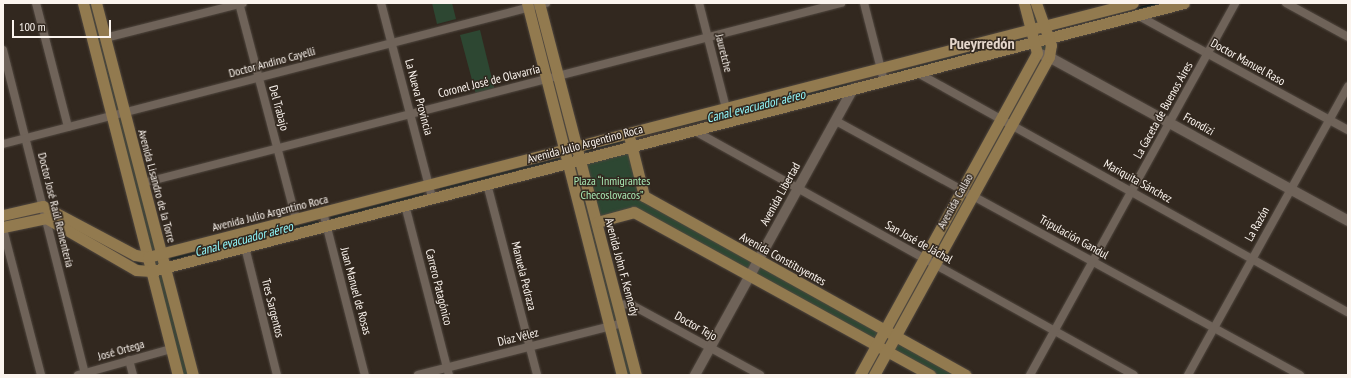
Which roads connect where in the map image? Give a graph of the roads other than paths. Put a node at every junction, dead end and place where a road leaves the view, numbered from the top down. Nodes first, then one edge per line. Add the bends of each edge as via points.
1 (36, 3) edge
2 (83, 3) edge
3 (96, 3) edge
4 (241, 3) edge
5 (381, 3) edge
6 (699, 3) edge
7 (841, 3) edge
8 (864, 3) edge
9 (1024, 3) edge
10 (1036, 3) edge
11 (1133, 3) edge
12 (1184, 3) edge
13 (1235, 3) edge
14 (1286, 3) edge
15 (542, 4) edge
16 (527, 5) edge
17 (1137, 15) junction
18 (1043, 26) junction
19 (1031, 29) junction
20 (708, 37) junction
21 (1348, 37) edge
22 (105, 38) junction
23 (1048, 38) junction
24 (1034, 42) junction
25 (392, 43) junction
26 (3, 50) edge
27 (1037, 53) junction
28 (1207, 54) junction
29 (1049, 57) junction
30 (881, 68) junction
31 (916, 72) junction
32 (557, 76) junction
33 (259, 77) junction
34 (545, 79) junction
35 (884, 81) junction
36 (1348, 86) edge
37 (854, 89) junction
38 (726, 108) junction
39 (124, 112) junction
40 (411, 114) junction
41 (112, 116) junction
42 (1329, 120) junction
43 (836, 121) junction
44 (1006, 121) junction
45 (1169, 123) junction
46 (68, 127) junction
47 (692, 129) junction
48 (1348, 130) edge
49 (628, 134) junction
50 (26, 138) junction
51 (3, 144) edge
52 (631, 146) junction
53 (576, 147) junction
54 (277, 148) junction
55 (563, 151) junction
56 (579, 160) junction
57 (566, 163) junction
58 (143, 183) junction
59 (487, 184) junction
60 (429, 185) junction
61 (798, 188) junction
62 (963, 189) junction
63 (1291, 189) junction
64 (1131, 191) junction
65 (974, 195) junction
66 (644, 196) junction
67 (432, 198) junction
68 (405, 205) junction
69 (43, 206) junction
70 (323, 212) junction
71 (634, 212) junction
72 (581, 214) junction
73 (3, 215) edge
74 (622, 216) junction
75 (46, 218) junction
76 (296, 219) junction
77 (1348, 221) edge
78 (597, 222) junction
79 (326, 226) junction
80 (3, 228) edge
81 (603, 243) junction
82 (246, 247) junction
83 (161, 254) junction
84 (148, 257) junction
85 (924, 258) junction
86 (1252, 258) junction
87 (759, 260) junction
88 (1092, 262) junction
89 (935, 264) junction
90 (165, 268) junction
91 (152, 271) junction
92 (749, 277) junction
93 (619, 305) junction
94 (1348, 312) edge
95 (623, 323) junction
96 (609, 326) junction
97 (1214, 328) junction
98 (884, 330) junction
99 (1054, 331) junction
100 (895, 336) junction
101 (876, 346) junction
102 (529, 347) junction
103 (710, 348) junction
104 (171, 349) junction
105 (887, 351) junction
106 (129, 360) junction
107 (448, 371) edge
108 (82, 374) edge
109 (41, 375) edge
110 (133, 375) edge
111 (178, 375) edge
112 (193, 375) edge
113 (277, 375) edge
114 (365, 375) edge
115 (418, 375) edge
116 (537, 375) edge
117 (622, 375) edge
118 (636, 375) edge
119 (695, 375) edge
120 (760, 375) edge
121 (860, 375) edge
122 (874, 375) edge
123 (930, 375) edge
124 (966, 375) edge
125 (1030, 375) edge
126 (1134, 375) edge
127 (1188, 375) edge
128 (1300, 375) edge

1 - 46 street
2 - 41 main road
3 - 22 main road, Avenida Lisandro de la Torre
4 - 22 street
4 - 33 street, Del Trabajo
5 - 25 street, La Nueva Provincia
6 - 20 street, Jauretche
7 - 20 street, Coronel José de Olavarría
8 - 30 street
9 - 19 main road
10 - 18 main road
11 - 18 main road, Avenida Julio Argentino Roca
12 - 17 main road, Avenida Julio Argentino Roca
13 - 28 street, La Gaceta de Buenos Aires
14 - 21 street
15 - 16 street, Doctor Andino Cayelli
15 - 32 main road, Avenida John F. Kennedy
16 - 25 street, Doctor Andino Cayelli
16 - 34 main road
17 - 23 main road, Avenida Julio Argentino Roca
17 - 28 street, Doctor Manuel Raso
18 - 19 main road, Avenida Julio Argentino Roca
18 - 23 main road
19 - 24 main road
19 - 30 main road, Avenida Julio Argentino Roca
20 - 32 street, Coronel José de Olavarría
20 - 38 street, Jauretche
22 - 39 main road, Avenida Lisandro de la Torre
23 - 24 main road, Avenida Julio Argentino Roca
23 - 29 main road via 1051,45
24 - 27 main road
24 - 31 main road, Avenida Julio Argentino Roca
25 - 33 street, Doctor Andino Cayelli
25 - 40 street, La Nueva Provincia
26 - 50 street, Doctor José Raúl Rementería
27 - 29 street, Frondizi
27 - 44 main road, Avenida Callao
28 - 42 street, Doctor Manuel Raso
28 - 45 street, La Gaceta de Buenos Aires
29 - 44 main road, Avenida Callao
29 - 45 street, Frondizi
30 - 35 street
30 - 38 main road, Avenida Julio Argentino Roca
31 - 35 main road, Avenida Julio Argentino Roca
31 - 44 street, Mariquita Sánchez
32 - 34 street, Coronel José de Olavarría
32 - 53 main road, Avenida John F. Kennedy
33 - 39 street, Doctor Andino Cayelli
33 - 54 street, Del Trabajo
34 - 40 street, Coronel José de Olavarría
34 - 55 main road
35 - 37 main road, Avenida Julio Argentino Roca
36 - 42 street, La Razón
37 - 43 street, Avenida Libertad
37 - 47 main road, Avenida Julio Argentino Roca
38 - 49 main road, Avenida Julio Argentino Roca
39 - 41 street, Doctor Andino Cayelli
39 - 58 main road, Avenida Lisandro de la Torre
40 - 54 street, Coronel José de Olavarría
40 - 60 street, La Nueva Provincia
41 - 46 street, Doctor Andino Cayelli
41 - 84 main road
42 - 48 street, Doctor Manuel Raso
42 - 63 street, La Razón
43 - 61 street, Avenida Libertad
43 - 62 street, Tripulación Gandul
44 - 62 main road, Avenida Callao
44 - 64 street, Mariquita Sánchez
44 - 65 main road, Avenida Callao
45 - 63 street, Frondizi
45 - 64 street, La Gaceta de Buenos Aires
46 - 50 street, Doctor Andino Cayelli
47 - 52 main road, Avenida Julio Argentino Roca
47 - 61 street, San José de Jáchal
49 - 52 main road
49 - 53 main road, Avenida Julio Argentino Roca
50 - 51 street, Doctor Andino Cayelli
50 - 69 street, Doctor José Raúl Rementería
52 - 56 main road, Avenida Julio Argentino Roca
52 - 66 main road
53 - 55 main road, Avenida Julio Argentino Roca
53 - 56 main road, Avenida John F. Kennedy
54 - 58 street, Coronel José de Olavarría
54 - 76 street, Del Trabajo
55 - 57 main road
55 - 60 main road, Avenida Julio Argentino Roca
56 - 57 main road, Avenida Julio Argentino Roca
56 - 78 main road, Avenida John F. Kennedy
57 - 59 main road, Avenida Julio Argentino Roca
57 - 72 main road
58 - 83 main road, Avenida Lisandro de la Torre
59 - 67 main road, Avenida Julio Argentino Roca
59 - 102 street, Manuela Pedraza
60 - 67 street, La Nueva Provincia
60 - 70 main road, Avenida Julio Argentino Roca
61 - 85 street, San José de Jáchal
61 - 87 street, Avenida Libertad
62 - 65 street, Tripulación Gandul
62 - 85 main road, Avenida Callao
63 - 77 street, Frondizi
63 - 86 street, La Razón
64 - 86 street, Mariquita Sánchez
64 - 88 street, La Gaceta de Buenos Aires
65 - 88 street, Tripulación Gandul
65 - 89 main road, Avenida Callao
66 - 71 main road
66 - 87 main road, Avenida Constituyentes
67 - 68 main road, Avenida Julio Argentino Roca
68 - 79 main road, Avenida Julio Argentino Roca
68 - 107 street, Carrero Patagónico
69 - 73 main road
69 - 75 street, Doctor José Raúl Rementería
69 - 84 main road, Avenida Julio Argentino Roca via 136,255
70 - 76 main road, Avenida Julio Argentino Roca
70 - 79 street, Juan Manuel de Rosas
71 - 74 main road
71 - 92 main road
72 - 78 main road
72 - 96 main road
74 - 78 main road
74 - 81 main road via 608,228
75 - 80 main road
75 - 91 main road, Avenida Julio Argentino Roca via 136,270
75 - 108 street, Doctor José Raúl Rementería
76 - 83 main road, Avenida Julio Argentino Roca
78 - 81 main road, Avenida John F. Kennedy
79 - 82 main road, Avenida Julio Argentino Roca
79 - 114 street, Juan Manuel de Rosas
80 - 109 street
81 - 93 main road, Avenida John F. Kennedy
82 - 90 main road, Avenida Julio Argentino Roca
82 - 113 street, Tres Sargentos
83 - 84 main road, Avenida Julio Argentino Roca
83 - 90 main road, Avenida Lisandro de la Torre
84 - 91 main road
85 - 89 street, San José de Jáchal
85 - 98 main road, Avenida Callao
86 - 94 street, Mariquita Sánchez
86 - 97 street, La Razón
87 - 92 street, Avenida Libertad
87 - 98 main road, Avenida Constituyentes
88 - 97 street, Tripulación Gandul
88 - 99 street, La Gaceta de Buenos Aires
89 - 99 street, San José de Jáchal
89 - 100 main road, Avenida Callao
90 - 91 main road, Avenida Julio Argentino Roca
90 - 112 main road, Avenida Lisandro de la Torre
91 - 104 main road
92 - 101 main road
92 - 103 street, Avenida Libertad
93 - 95 main road, Avenida John F. Kennedy
93 - 103 street, Doctor Tejo via 630,304
95 - 96 street, Díaz Vélez
95 - 118 main road, Avenida John F. Kennedy
96 - 102 street, Díaz Vélez
96 - 117 main road
97 - 127 street, La Razón
97 - 128 street, Tripulación Gandul
98 - 100 main road, Avenida Constituyentes
98 - 101 main road, Avenida Callao
99 - 125 street, La Gaceta de Buenos Aires
99 - 126 street, San José de Jáchal
100 - 105 main road, Avenida Callao
100 - 124 main road, Avenida Constituyentes
101 - 105 main road
101 - 121 main road, Avenida Callao
102 - 107 street, Díaz Vélez
102 - 116 street, Manuela Pedraza
103 - 119 street, Avenida Libertad
103 - 120 street, Doctor Tejo
104 - 106 street, José Ortega
104 - 111 main road
105 - 122 main road, Avenida Callao
105 - 123 main road
106 - 108 street, José Ortega
106 - 110 street
107 - 115 street, Díaz Vélez

